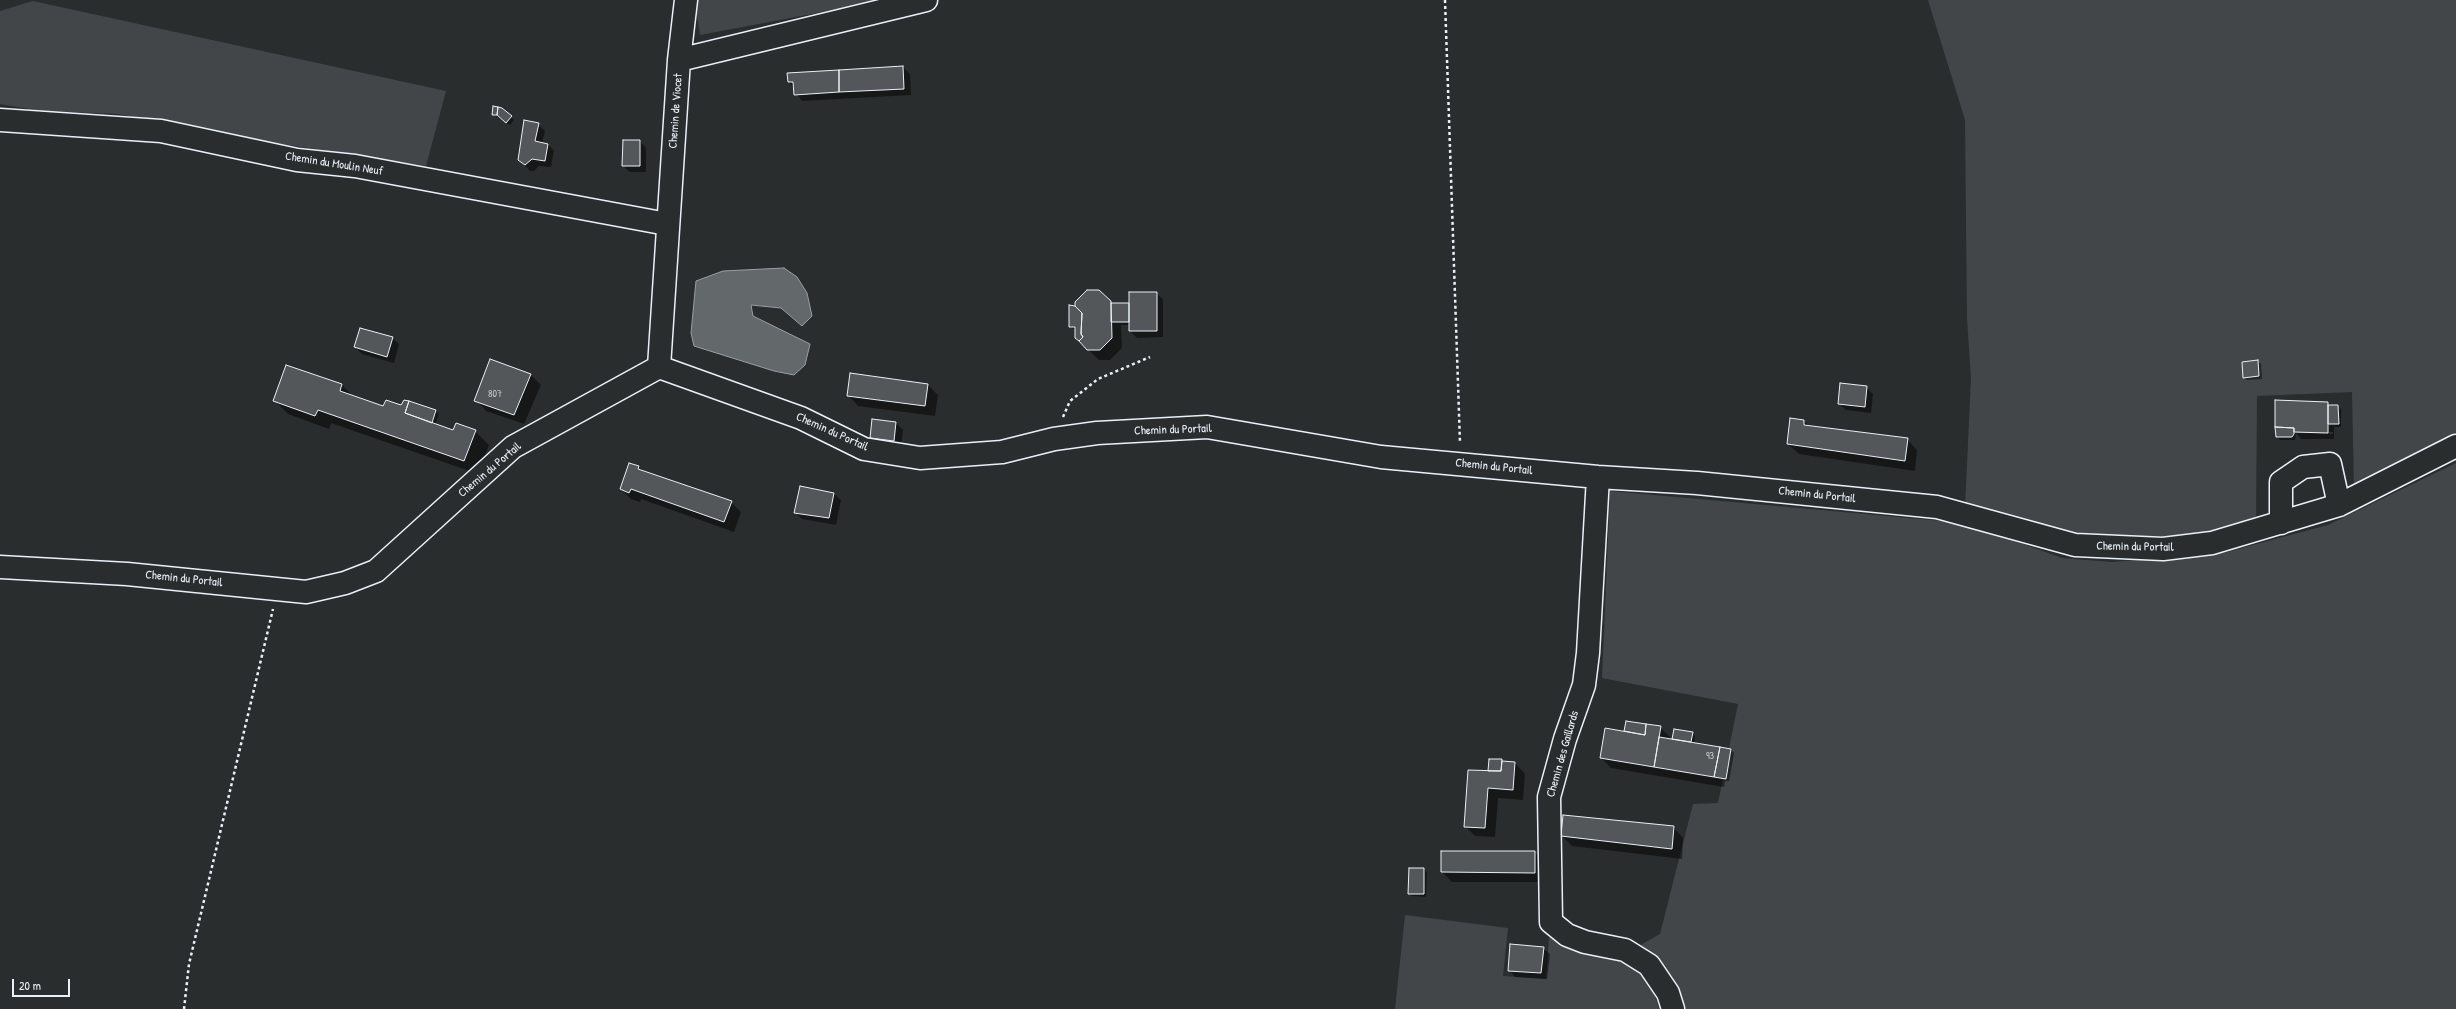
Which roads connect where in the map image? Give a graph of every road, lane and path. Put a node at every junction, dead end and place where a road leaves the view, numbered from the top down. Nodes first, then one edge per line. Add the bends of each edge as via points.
1 (686, 0) edge
2 (926, 0) edge
3 (1445, 0) edge
4 (679, 60) junction
5 (0, 120) edge
6 (667, 224) junction
7 (1150, 357) dead end
8 (659, 367) junction
9 (1054, 439) junction
10 (2456, 446) edge
11 (1461, 463) junction
12 (1598, 477) junction
13 (2339, 505) junction
14 (2280, 523) junction
15 (0, 566) edge
16 (278, 589) junction
17 (184, 1009) edge
18 (1673, 1009) edge

1 - 4 street
2 - 4 street, Chemin de Viocet
3 - 11 path
4 - 6 street, Chemin de Viocet
5 - 6 street, Chemin du Moulin Neuf via 161,131 297,160 355,166
6 - 8 street, Chemin de Viocet
7 - 9 path via 1098,378 1070,401
8 - 9 street, Chemin du Portail via 801,418 864,449 920,458 1002,452
8 - 16 street, Chemin du Portail via 513,447 376,571 344,583 306,592
9 - 11 street, Chemin du Portail via 1097,433 1207,427 1381,457
10 - 13 street, Chemin du Portail
11 - 12 street, Chemin du Portail
12 - 14 street, Chemin du Portail via 1697,484 1938,508 2075,546 2163,549 2212,543
12 - 18 street, Chemin des Gaillards via 1584,685 1565,738 1549,797 1552,922 1567,935 1585,942 1625,950 1649,965 1668,993
13 - 14 street, Chemin du Portail
13 - 14 street via 2330,464 2303,467 2281,482
15 - 16 street, Chemin du Portail via 127,574
16 - 17 path via 189,964

